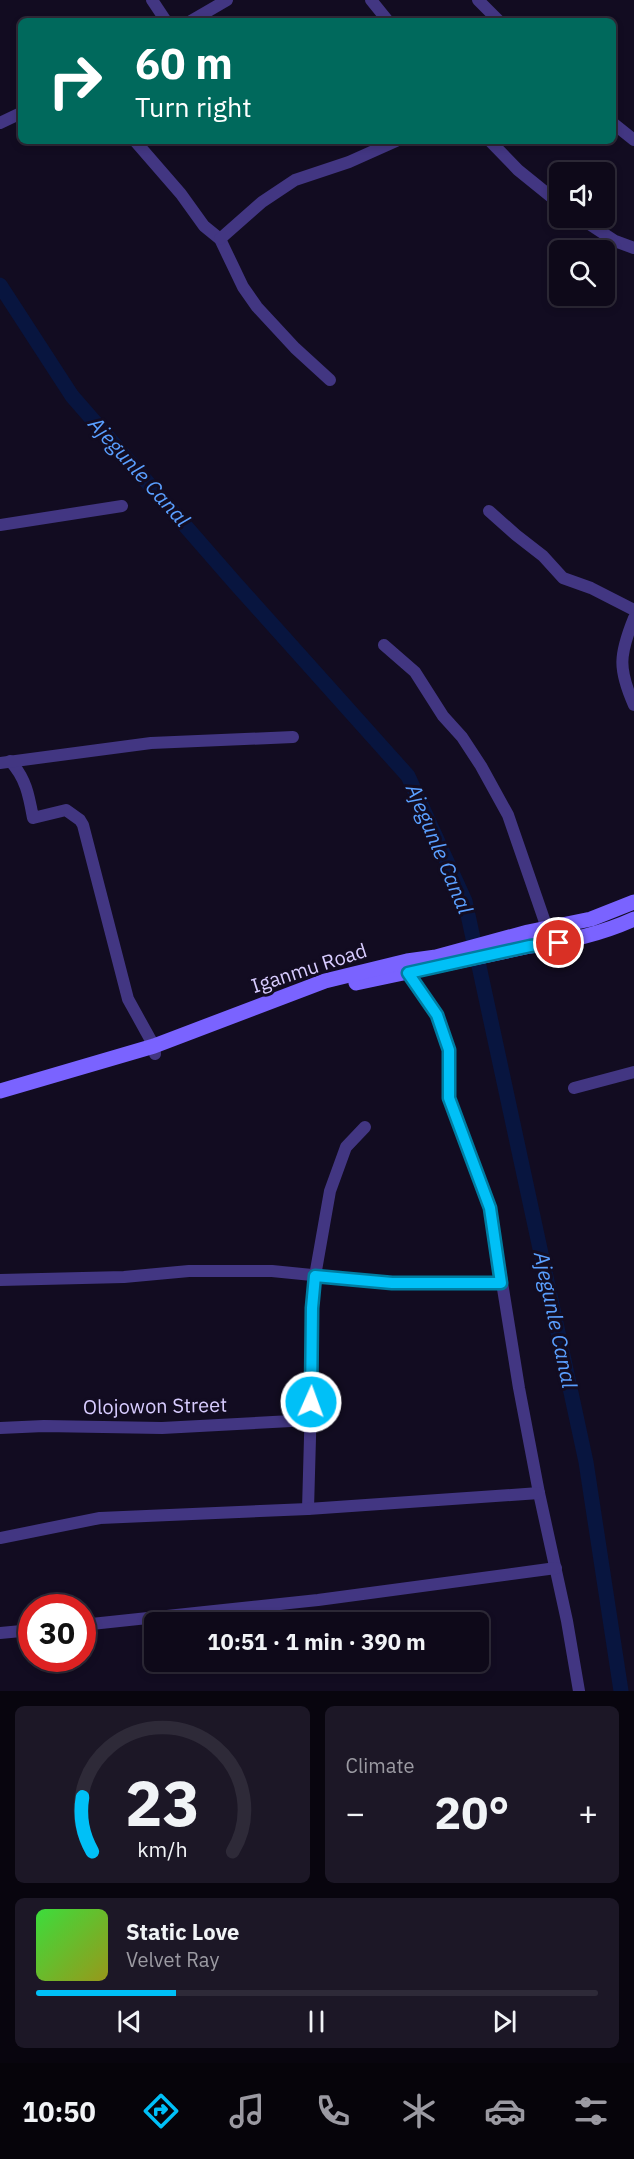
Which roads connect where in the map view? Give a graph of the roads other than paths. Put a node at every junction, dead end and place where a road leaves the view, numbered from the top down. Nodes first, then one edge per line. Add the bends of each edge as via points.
1 (152, 0) edge
2 (227, 0) edge
3 (371, 0) edge
4 (478, 0) edge
5 (164, 18) edge
6 (196, 18) edge
7 (386, 18) edge
8 (496, 18) edge
9 (18, 114) edge
10 (0, 123) edge
11 (616, 126) edge
12 (634, 140) edge
13 (138, 144) edge
14 (389, 144) edge
15 (493, 144) edge
16 (549, 196) edge
17 (595, 228) edge
18 (220, 239) junction
19 (634, 248) edge
20 (330, 380) dead end
21 (122, 506) dead end
22 (489, 510) dead end
23 (0, 525) edge
24 (634, 610) edge
25 (634, 618) edge
26 (384, 645) dead end
27 (634, 705) edge
28 (292, 737) dead end
29 (5, 762) edge
30 (634, 902) edge
31 (634, 919) edge
32 (547, 928) junction
33 (529, 939) junction
34 (434, 962) junction
35 (408, 973) junction
36 (155, 1050) junction
37 (634, 1072) edge
38 (573, 1088) dead end
39 (0, 1091) edge
40 (0, 1099) edge
41 (365, 1127) dead end
42 (315, 1276) junction
43 (0, 1280) edge
44 (501, 1283) junction
45 (310, 1420) junction
46 (0, 1428) edge
47 (539, 1493) junction
48 (308, 1509) junction
49 (0, 1538) edge
50 (556, 1568) junction
51 (96, 1624) edge
52 (18, 1631) edge
53 (0, 1633) edge
54 (579, 1691) edge

1 - 5 street
2 - 6 street
3 - 7 street
4 - 8 street
9 - 10 street
11 - 12 street
13 - 18 street via 204,226
14 - 18 street via 295,180 262,202
15 - 16 street
17 - 19 street
18 - 20 street via 257,307
21 - 23 street
22 - 24 street via 563,578
25 - 27 street via 625,640 621,667
26 - 32 street via 415,672 481,766 508,815
28 - 29 street via 151,743
29 - 36 street via 17,768 26,785 33,818 66,810 80,819 128,999
30 - 32 main road, Iganmu Road via 591,919
31 - 33 main road, Iganmu Road via 559,943
32 - 33 main road, Iganmu Road
33 - 34 main road, Iganmu Road
34 - 35 main road, Iganmu Road
34 - 36 main road, Iganmu Road via 406,961 325,981
35 - 36 main road, Iganmu Road via 324,989
35 - 44 street via 437,1015 449,1050 449,1098 490,1208
36 - 39 main road, Iganmu Road
36 - 40 main road, Iganmu Road
37 - 38 street
41 - 42 street via 346,1147 330,1191
42 - 43 street via 272,1271 189,1271
42 - 44 street via 392,1283
42 - 45 street
44 - 47 street
45 - 46 street, Olojowon Street via 162,1428
45 - 48 street
47 - 48 street
47 - 50 street
48 - 49 street via 100,1518
50 - 51 street via 318,1600
50 - 54 street
52 - 53 street

